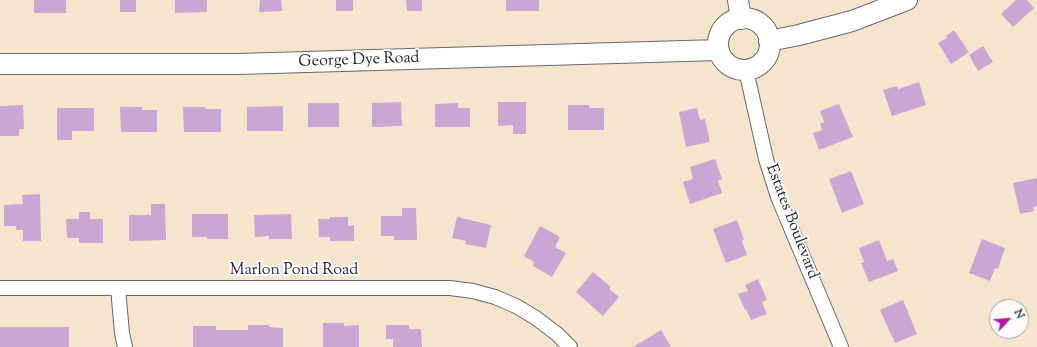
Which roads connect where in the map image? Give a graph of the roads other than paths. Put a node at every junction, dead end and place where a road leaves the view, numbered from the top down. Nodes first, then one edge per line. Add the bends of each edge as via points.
1 (907, 0) edge
2 (739, 9) edge
3 (770, 41) junction
4 (719, 50) junction
5 (0, 64) edge
6 (746, 70) junction
7 (0, 288) edge
8 (118, 288) junction
9 (125, 347) edge
10 (570, 347) edge
11 (841, 347) edge

1 - 3 street via 852,21
2 - 3 street via 763,27
2 - 4 street via 734,20 723,29 718,43
3 - 6 street via 770,48 764,61 759,66
4 - 5 street, George Dye Road via 238,64
4 - 6 street via 726,63 738,70
6 - 11 street, Estates Boulevard via 766,159 778,197
7 - 8 street, Marlon Pond Road
8 - 9 street
8 - 10 street, Marlon Pond Road via 450,288 473,291 516,306 536,318

